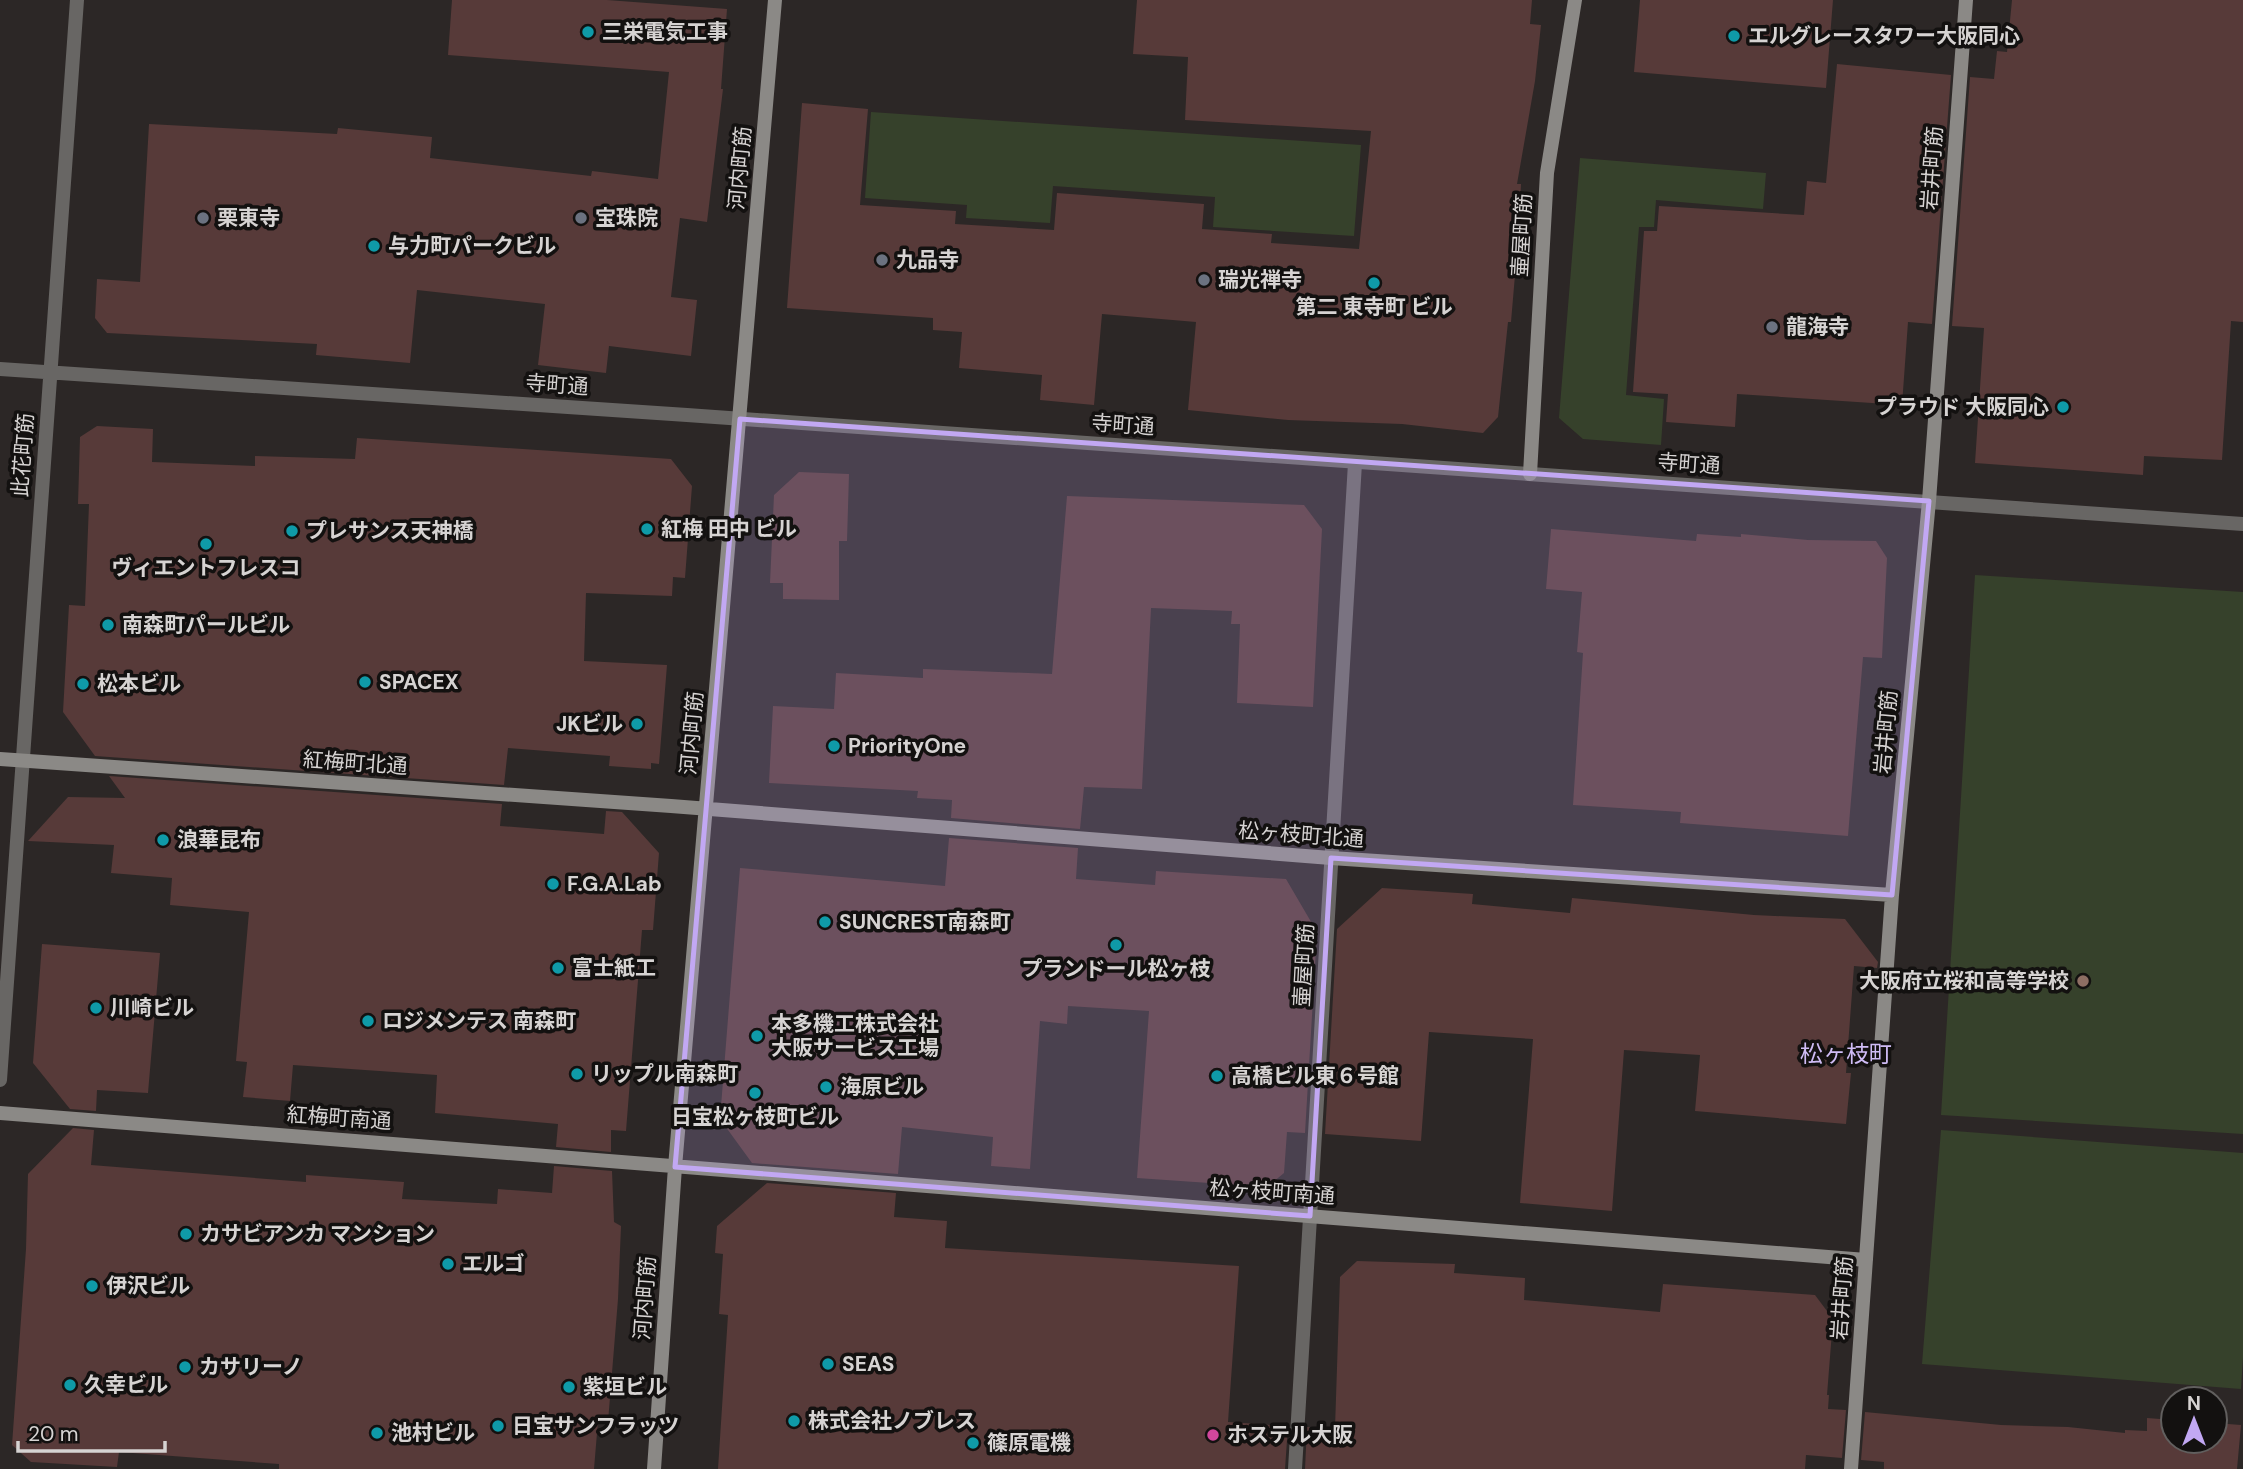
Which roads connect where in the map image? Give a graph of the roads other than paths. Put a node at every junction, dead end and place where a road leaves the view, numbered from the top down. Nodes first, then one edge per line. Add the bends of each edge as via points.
1 (76, 0) edge
2 (775, 0) edge
3 (1575, 0) edge
4 (1966, 0) edge
5 (0, 369) edge
6 (50, 373) junction
7 (740, 419) junction
8 (1355, 463) junction
9 (1530, 474) junction
10 (1929, 502) junction
11 (2243, 524) edge
12 (0, 759) edge
13 (24, 761) junction
14 (706, 810) junction
15 (1331, 858) junction
16 (1892, 895) junction
17 (0, 1080) edge
18 (0, 1113) edge
19 (675, 1167) junction
20 (1310, 1216) junction
21 (1866, 1260) junction
22 (654, 1469) edge
23 (1295, 1469) edge
24 (1851, 1469) edge

1 - 6 street, 此花町筋
2 - 7 street, 河内町筋
3 - 9 street, 壷屋町筋 via 1547,173
4 - 10 street, 岩井町筋
5 - 6 street, 寺町通
6 - 7 street, 寺町通
6 - 13 street, 此花町筋
7 - 8 street, 寺町通
7 - 14 street, 河内町筋
8 - 9 street, 寺町通
8 - 15 street, 壷屋町筋
9 - 10 street, 寺町通
10 - 11 street, 寺町通
10 - 16 street, 岩井町筋
12 - 13 street, 紅梅町北通
13 - 14 street, 紅梅町北通
13 - 17 street, 此花町筋
14 - 15 street, 松ヶ枝町北通
14 - 19 street, 河内町筋
15 - 16 street, 松ヶ枝町北通
15 - 20 street, 壷屋町筋
16 - 21 street, 岩井町筋
18 - 19 street, 紅梅町南通
19 - 20 street, 松ヶ枝町南通
19 - 22 street, 河内町筋
20 - 21 street, 松ヶ枝町南通
20 - 23 street, 壷屋町筋
21 - 24 street, 岩井町筋

